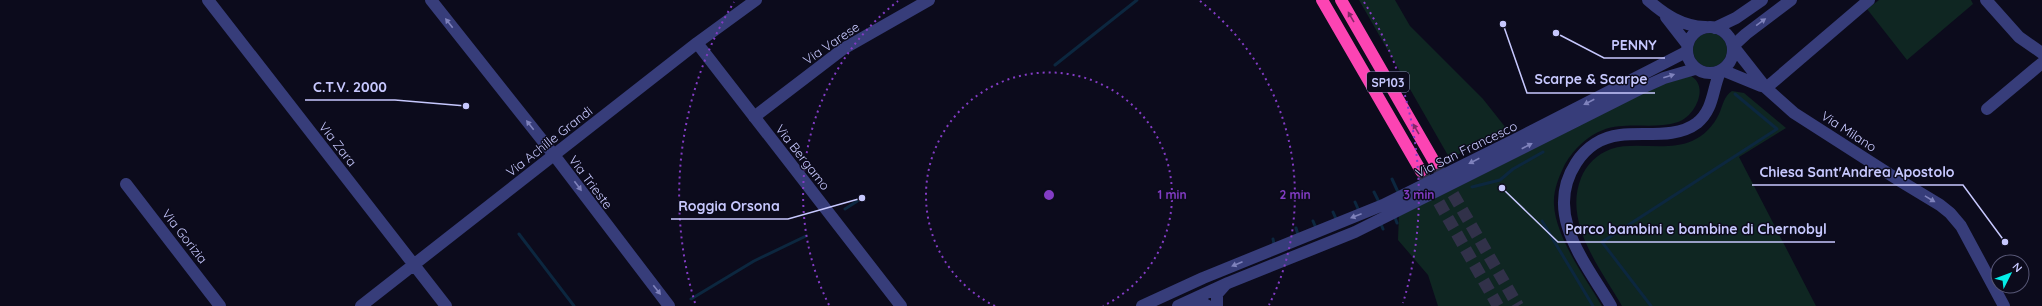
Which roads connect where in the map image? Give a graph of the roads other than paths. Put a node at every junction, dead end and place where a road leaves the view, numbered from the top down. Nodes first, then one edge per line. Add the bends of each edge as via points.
1 (208, 0) edge
2 (431, 0) edge
3 (756, 0) edge
4 (929, 0) edge
5 (1322, 0) edge
6 (1341, 0) edge
7 (1648, 0) edge
8 (1762, 0) edge
9 (1791, 0) edge
10 (1869, 0) edge
11 (1986, 0) edge
12 (1662, 12) junction
13 (1711, 27) junction
14 (697, 44) junction
15 (1733, 46) junction
16 (1686, 48) junction
17 (2042, 53) edge
18 (2042, 63) edge
19 (1698, 70) junction
20 (1721, 71) junction
21 (1766, 88) junction
22 (1987, 109) dead end
23 (754, 117) junction
24 (1702, 118) junction
25 (554, 156) junction
26 (1435, 163) tunnel mouth
27 (1421, 171) tunnel mouth
28 (126, 184) dead end
29 (414, 265) junction
30 (1228, 283) junction
31 (1182, 304) edge
32 (220, 306) edge
33 (361, 306) edge
34 (446, 306) edge
35 (669, 306) edge
36 (901, 306) edge
37 (1142, 306) edge
38 (1208, 306) edge
39 (1217, 306) edge
40 (1610, 306) edge
41 (2004, 306) edge

1 - 29 street, Via Zara
25 -> 2 street, Via Trieste
3 - 14 street, Via Achille Grandi
4 - 23 street, Via Varese via 843,48
5 - 27 highway, SP103
26 -> 6 highway, SP103
7 - 12 street
8 - 13 street via 1736,18
15 -> 9 street
10 - 21 street
11 - 17 street via 2019,37
12 - 13 street via 1683,24
12 - 16 street
13 - 15 street via 1726,34
13 - 16 street via 1694,33
14 - 23 street, Via Bergamo
14 - 25 street, Via Achille Grandi
15 - 20 street via 1731,60
15 - 21 street, Via Milano
16 - 19 street via 1688,61
16 -> 37 street, Via San Francesco via 1514,141 1383,205 1203,278
18 - 22 street
19 - 20 street via 1712,74
19 - 24 street via 1707,86 1708,96
30 -> 19 street, Via San Francesco via 1355,232 1644,87 1664,78
20 - 21 street, Via Milano
20 - 24 street via 1710,106
21 -> 41 street, Via Milano via 1794,113 1950,213 1961,226
23 - 36 street, Via Bergamo
24 - 40 street via 1693,126 1678,131 1622,135 1604,139 1584,153 1571,172 1563,192 1564,218 1574,243
25 - 29 street, Via Achille Grandi
25 -> 35 street, Via Trieste
28 - 32 street, Via Gorizia
29 - 33 street, Via Achille Grandi
29 - 34 street, Via Zara
30 - 31 street, Via San Francesco
30 - 39 street via 1217,294
31 - 38 street via 1199,301

